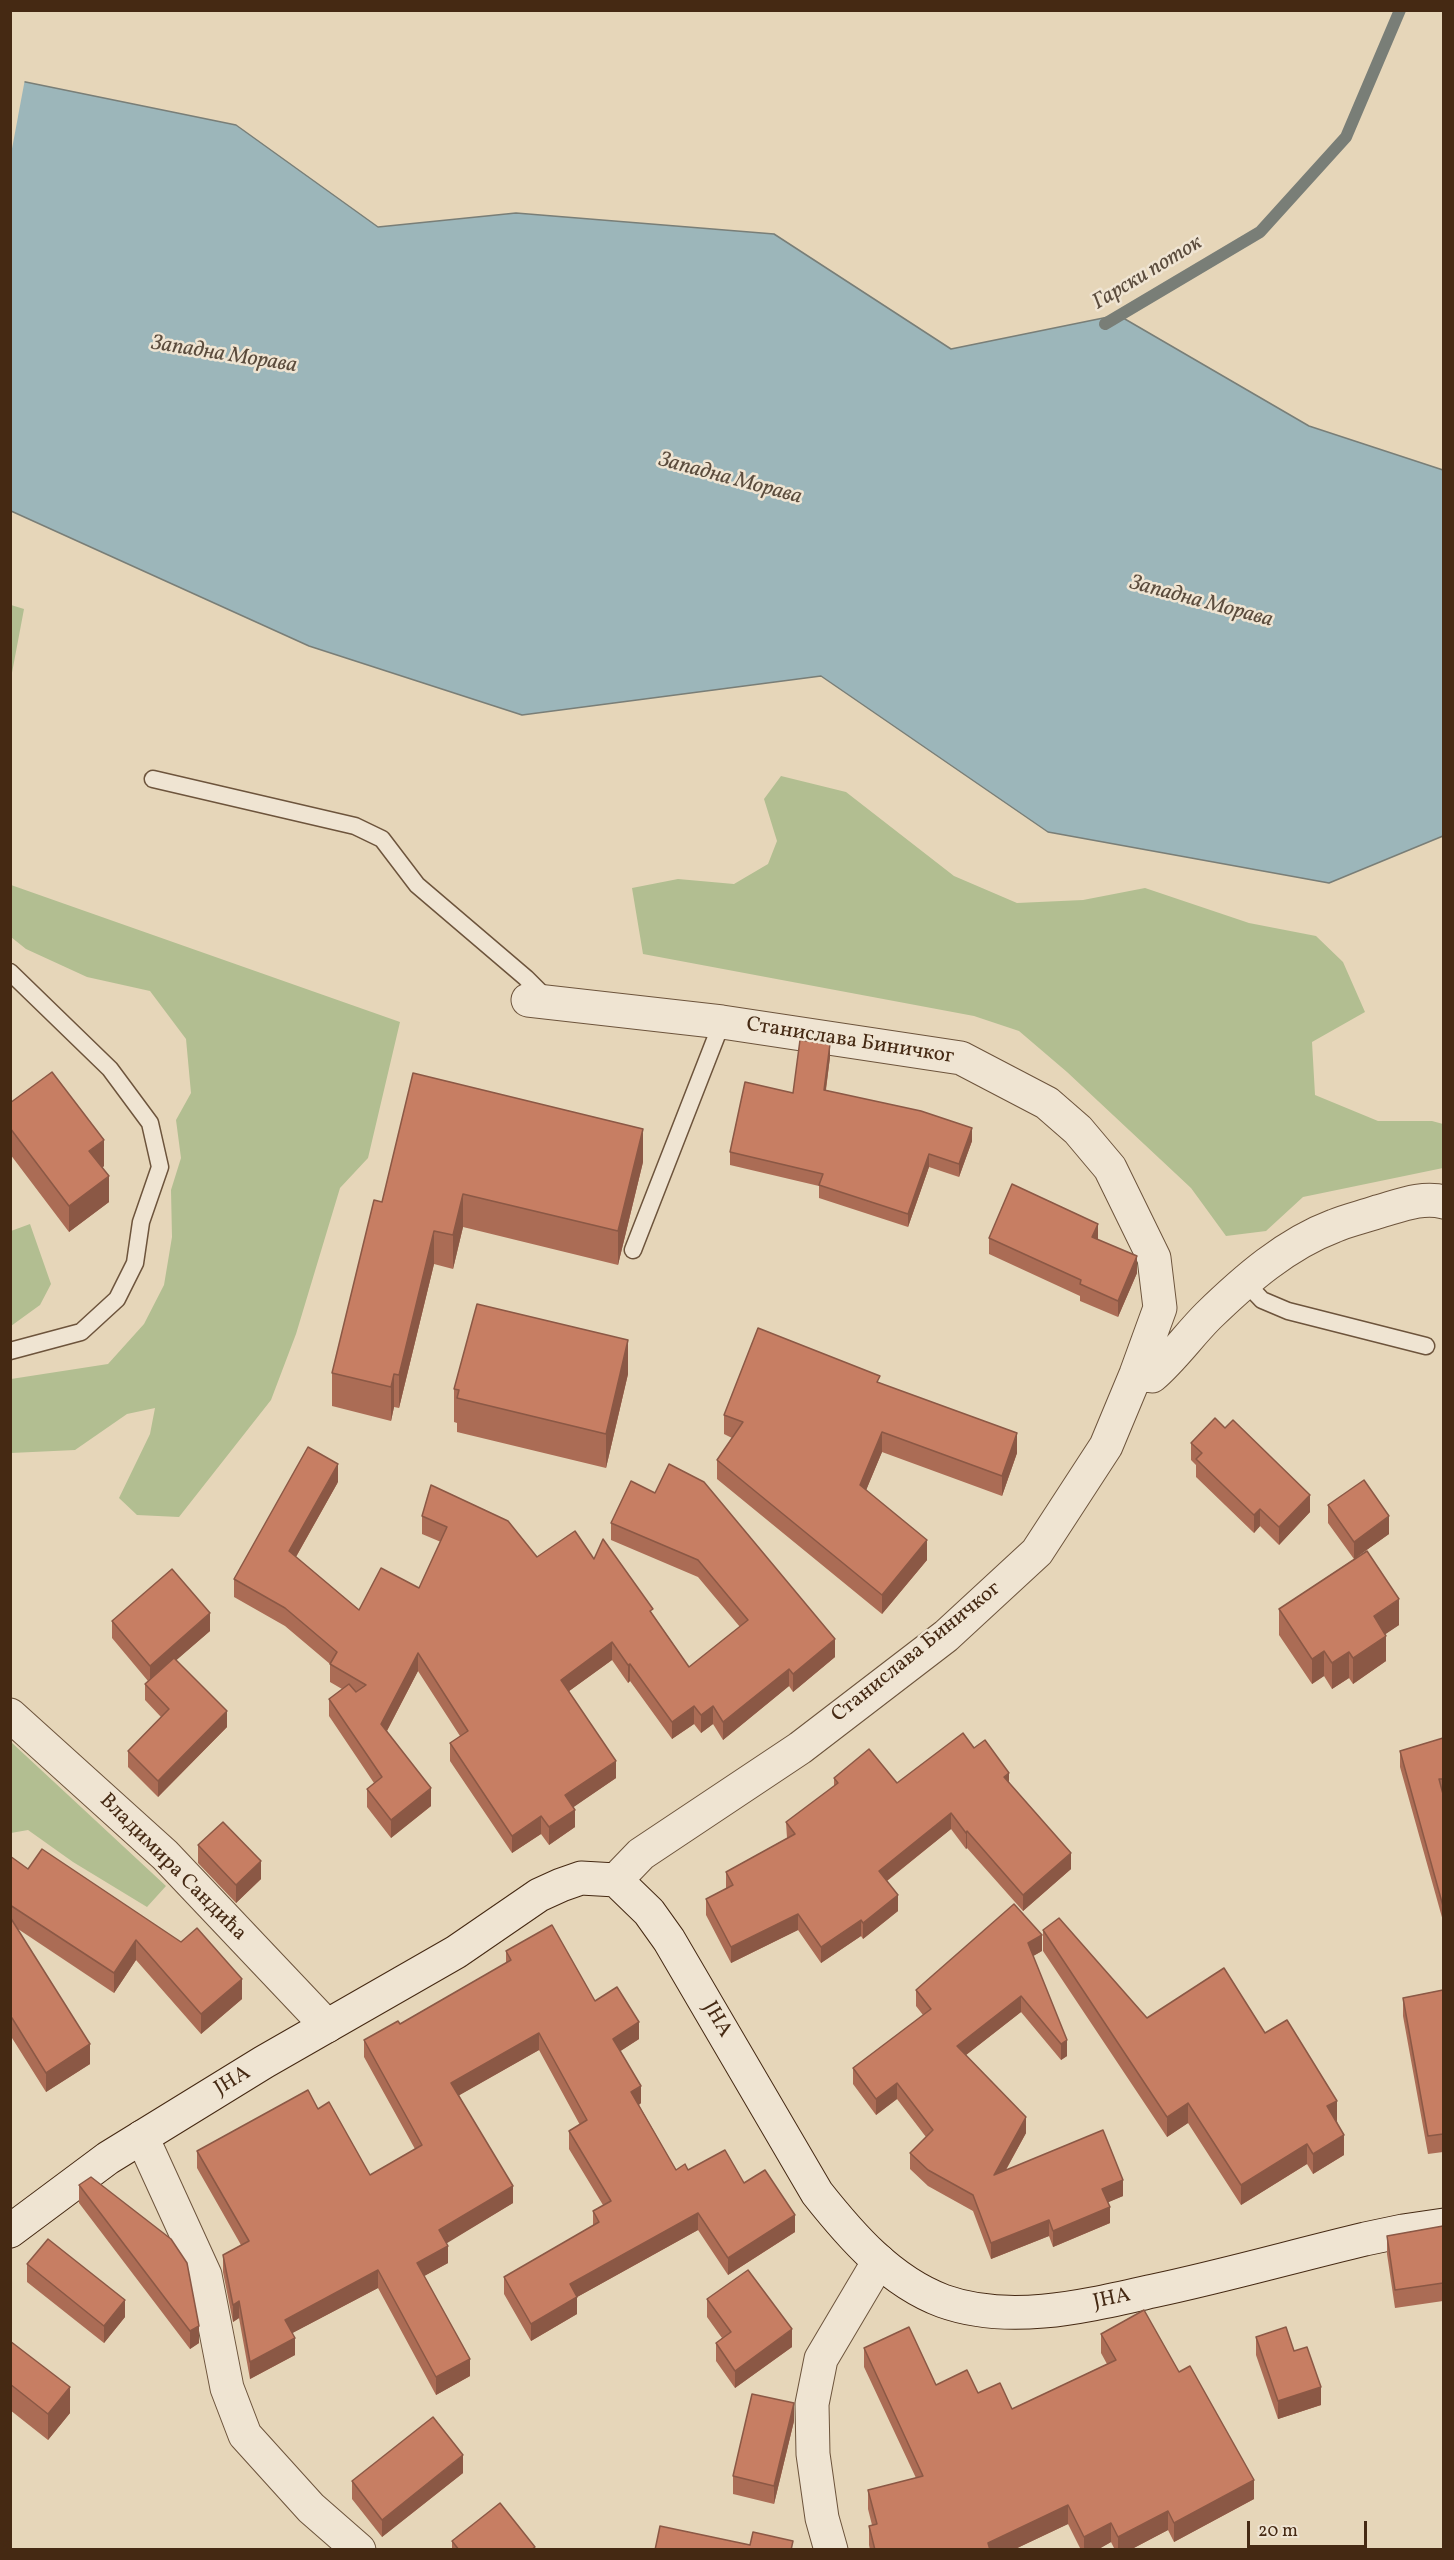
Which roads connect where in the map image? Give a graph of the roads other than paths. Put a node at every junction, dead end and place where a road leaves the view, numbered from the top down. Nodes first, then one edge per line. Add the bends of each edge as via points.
1 (153, 779) dead end
2 (10, 972) edge
3 (535, 1001) joint
4 (722, 1022) junction
5 (1443, 1202) edge
6 (633, 1250) dead end
7 (1245, 1282) junction
8 (1426, 1346) dead end
9 (10, 1351) edge
10 (1136, 1374) junction
11 (10, 1715) edge
12 (616, 1880) junction
13 (327, 2026) junction
14 (142, 2137) junction
15 (1443, 2225) edge
16 (10, 2231) edge
17 (879, 2260) junction
18 (359, 2550) edge
19 (831, 2550) edge

1 - 3 lane via 355,826 382,839 417,885 541,993
2 - 9 lane via 110,1070 150,1123 160,1167 141,1222 135,1263 117,1299 81,1332
3 - 4 street, Станислава Биничког
4 - 6 lane
4 - 10 street, Станислава Биничког via 961,1058 1047,1103 1078,1130 1110,1168 1154,1258 1160,1308
5 - 7 street via 1431,1198 1333,1226 1286,1251
7 - 8 lane via 1262,1300 1288,1311
7 - 10 street via 1152,1376
10 - 12 street, Станислава Биничког via 1106,1446 1037,1552 946,1636 800,1748 641,1854
11 - 13 street, Владимира Сандића via 165,1855
12 - 13 street, ЈНА via 581,1878 539,1895 456,1952
12 - 17 street, ЈНА via 650,1911 669,1940 817,2193 843,2226
13 - 14 street, ЈНА
14 - 16 street, ЈНА
14 - 18 street via 205,2275 227,2388 245,2435 311,2508
15 - 17 street, ЈНА via 1365,2239 1099,2305 1008,2313 944,2301 916,2288
17 - 19 street via 821,2360 812,2404 813,2454

